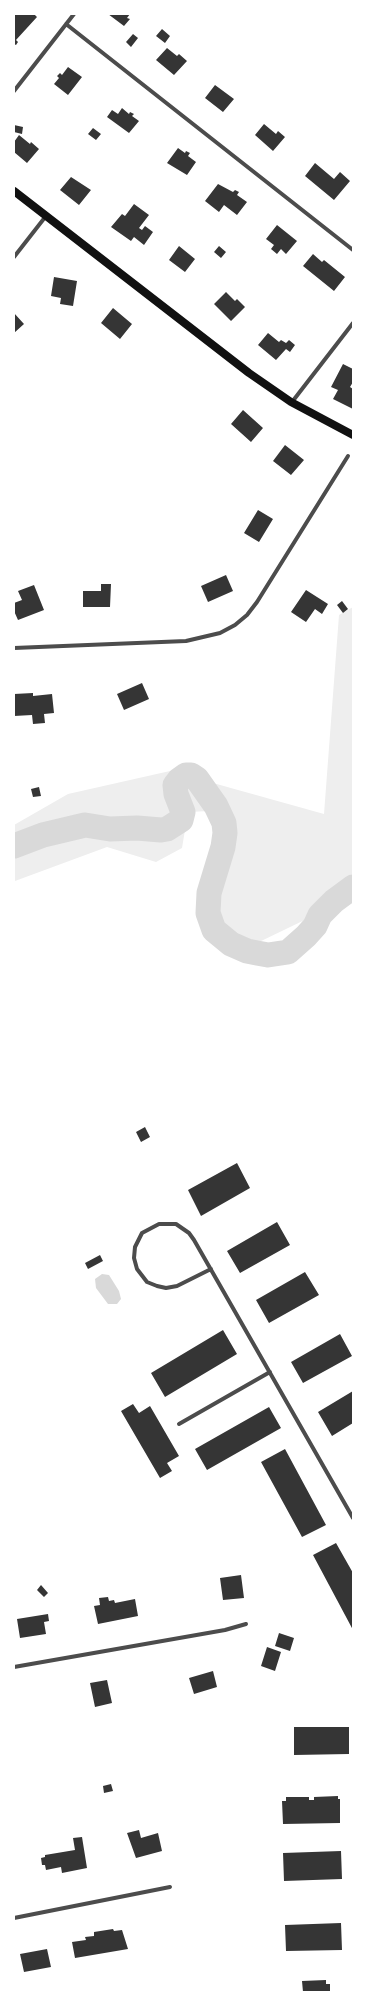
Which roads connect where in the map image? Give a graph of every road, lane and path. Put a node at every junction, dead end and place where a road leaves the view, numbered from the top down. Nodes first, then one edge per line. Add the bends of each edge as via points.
1 (74, 14) edge
2 (66, 24) junction
3 (14, 91) edge
4 (14, 191) edge
5 (46, 216) junction
6 (353, 250) edge
7 (14, 257) edge
8 (353, 323) edge
9 (292, 402) junction
10 (353, 435) edge
11 (348, 456) dead end
12 (14, 648) edge
13 (211, 1269) junction
14 (270, 1372) junction
15 (179, 1424) dead end
16 (353, 1518) edge
17 (246, 1624) dead end
18 (14, 1667) edge
19 (170, 1886) dead end
20 (14, 1918) edge

1 - 2 street
2 - 3 street
2 - 6 street
4 - 5 main road
5 - 7 street
5 - 9 main road via 224,356
8 - 9 street
9 - 10 main road
11 - 12 street via 256,602 235,625 215,635 186,641
13 - 13 street via 177,1286 157,1286 147,1282 136,1269 134,1247 142,1233 152,1226 176,1224 190,1233
13 - 14 street
14 - 15 street
14 - 16 street
17 - 18 street via 225,1630
19 - 20 street

